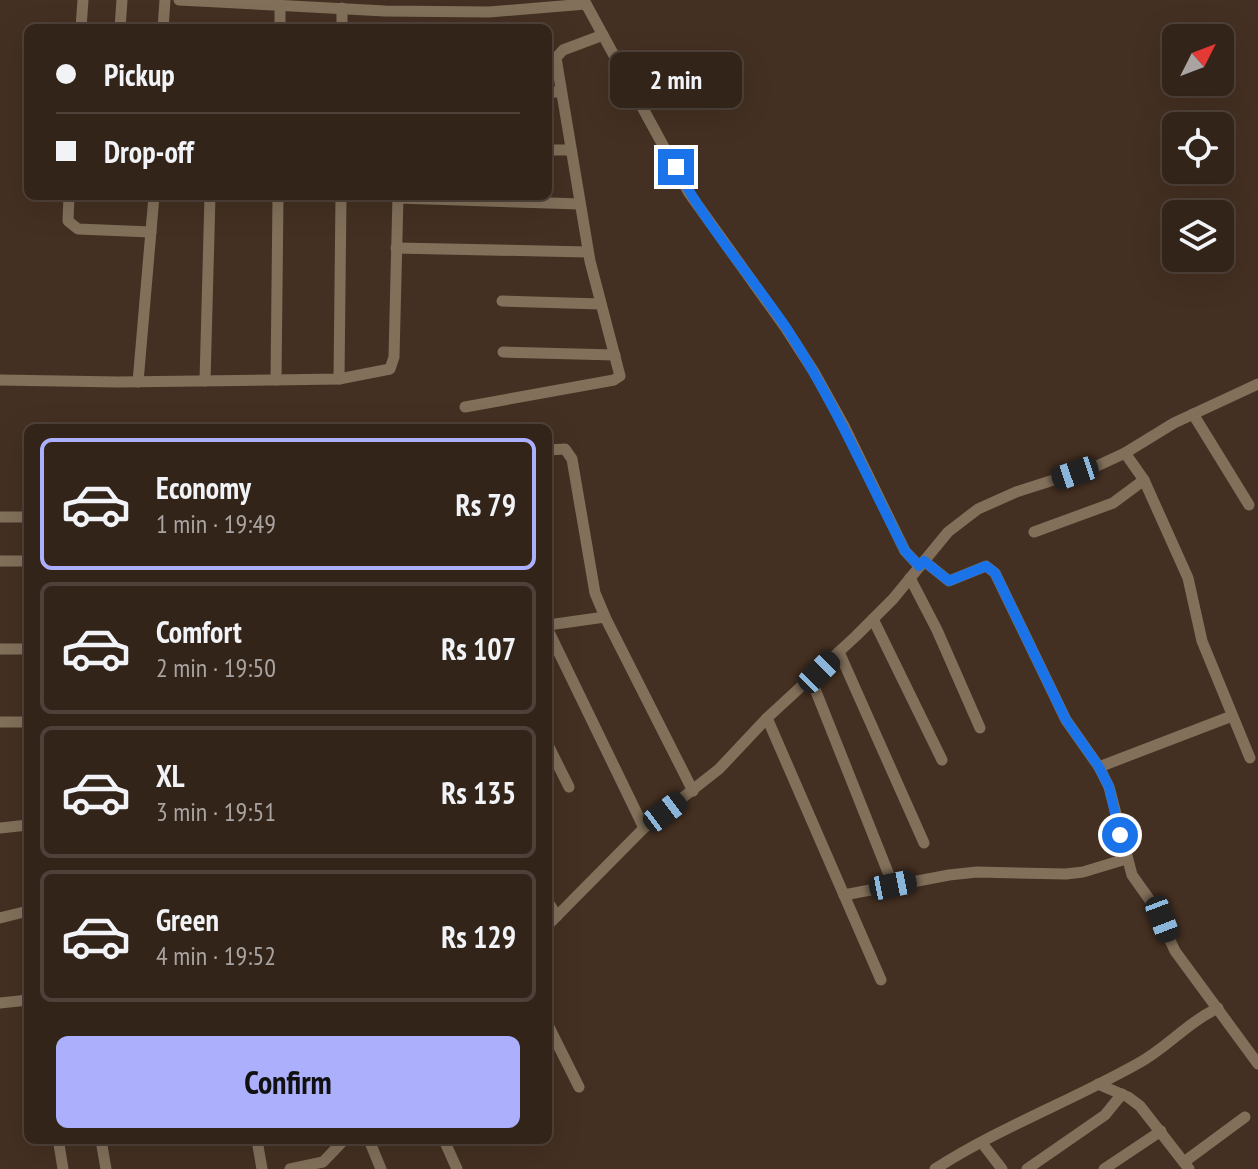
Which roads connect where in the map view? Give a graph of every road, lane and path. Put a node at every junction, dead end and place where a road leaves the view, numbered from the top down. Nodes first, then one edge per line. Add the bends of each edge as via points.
1 (83, 0) edge
2 (122, 0) edge
3 (165, 0) edge
4 (179, 0) edge
5 (585, 2) edge
6 (304, 3) edge
7 (280, 5) junction
8 (388, 5) edge
9 (342, 8) junction
10 (81, 24) edge
11 (120, 24) edge
12 (163, 24) edge
13 (280, 24) edge
14 (342, 24) edge
15 (603, 35) junction
16 (552, 92) edge
17 (561, 92) junction
18 (552, 150) edge
19 (571, 150) junction
20 (69, 200) edge
21 (154, 200) edge
22 (210, 200) edge
23 (278, 200) edge
24 (341, 200) edge
25 (398, 200) edge
26 (476, 200) edge
27 (580, 204) junction
28 (151, 232) junction
29 (396, 248) junction
30 (588, 252) junction
31 (502, 301) dead end
32 (601, 304) junction
33 (503, 352) dead end
34 (615, 355) junction
35 (339, 379) junction
36 (0, 380) edge
37 (276, 380) junction
38 (205, 381) junction
39 (138, 382) junction
40 (1258, 384) edge
41 (465, 407) dead end
42 (1193, 414) junction
43 (552, 450) edge
44 (1125, 453) junction
45 (1144, 480) junction
46 (1249, 505) dead end
47 (0, 517) edge
48 (24, 517) edge
49 (1034, 532) dead end
50 (0, 561) edge
51 (24, 561) edge
52 (921, 563) junction
53 (910, 578) junction
54 (605, 617) junction
55 (873, 619) junction
56 (552, 627) edge
57 (552, 636) edge
58 (0, 649) edge
59 (24, 649) edge
60 (839, 652) junction
61 (811, 679) junction
62 (1232, 716) junction
63 (767, 718) junction
64 (0, 722) edge
65 (24, 722) edge
66 (980, 728) dead end
67 (552, 753) edge
68 (1250, 758) dead end
69 (942, 760) dead end
70 (1099, 767) junction
71 (569, 787) dead end
72 (693, 791) junction
73 (24, 825) edge
74 (0, 828) edge
75 (644, 828) junction
76 (924, 843) dead end
77 (1126, 859) junction
78 (893, 885) junction
79 (844, 895) junction
80 (24, 912) edge
81 (0, 918) edge
82 (552, 920) edge
83 (881, 980) dead end
84 (24, 1000) edge
85 (0, 1003) edge
86 (1218, 1008) junction
87 (552, 1033) edge
88 (1258, 1064) edge
89 (1098, 1084) junction
90 (579, 1087) dead end
91 (1122, 1094) junction
92 (1245, 1117) dead end
93 (1161, 1131) junction
94 (982, 1143) junction
95 (59, 1144) dead end
96 (102, 1144) edge
97 (258, 1144) edge
98 (341, 1144) edge
99 (371, 1144) edge
100 (446, 1144) edge
101 (322, 1166) edge
102 (1186, 1166) edge
103 (943, 1167) edge
104 (63, 1169) edge
105 (106, 1169) edge
106 (262, 1169) edge
107 (290, 1169) edge
108 (381, 1169) edge
109 (457, 1169) edge
110 (1002, 1169) edge
111 (1027, 1169) edge
112 (1104, 1169) edge

1 - 10 street
2 - 11 street
3 - 12 street
4 - 7 street
5 - 8 street via 489,12
5 - 15 street
6 - 7 street
6 - 9 street
7 - 13 street
8 - 9 street
9 - 14 street
15 - 17 street via 559,53
15 - 52 street via 689,193 814,372 905,551
16 - 17 street
17 - 19 street
18 - 19 street
19 - 27 street
20 - 28 street via 68,221 78,229
21 - 28 street
22 - 38 street
23 - 37 street
24 - 35 street
25 - 29 street
26 - 27 street
27 - 30 street
28 - 39 street
29 - 30 street
29 - 35 street via 394,365 385,372
30 - 32 street
31 - 32 street
32 - 34 street
33 - 34 street
34 - 41 street via 618,379
35 - 37 street
36 - 39 street
37 - 38 street
38 - 39 street
40 - 42 street
42 - 44 street
42 - 46 street
43 - 54 street via 565,449 572,459 595,593
44 - 45 street
44 - 52 street via 978,509
45 - 49 street via 1113,503
45 - 62 street via 1188,578 1202,641
47 - 48 street
50 - 51 street
52 - 53 street
52 - 70 street via 949,581 991,567 1066,720
53 - 55 street
53 - 66 street
54 - 56 street
54 - 72 street
55 - 60 street
55 - 69 street
57 - 75 street
58 - 59 street
60 - 61 street
60 - 76 street
61 - 63 street
61 - 78 street
62 - 68 street
62 - 70 street
63 - 72 street
63 - 79 street
64 - 65 street
67 - 71 street
70 - 77 street
72 - 75 street
73 - 74 street
75 - 82 street
77 - 78 street via 1066,874 977,872
77 - 86 street via 1175,951
78 - 79 street
79 - 83 street
80 - 81 street
84 - 85 street
86 - 88 street
86 - 89 street via 1195,1019 1142,1062
87 - 90 street
89 - 91 street
89 - 94 street
91 - 93 street
91 - 111 street via 1105,1115
92 - 102 street
93 - 102 street
93 - 112 street
94 - 103 street
94 - 110 street
95 - 104 street
96 - 105 street
97 - 106 street
98 - 101 street
99 - 108 street
100 - 109 street
101 - 107 street

